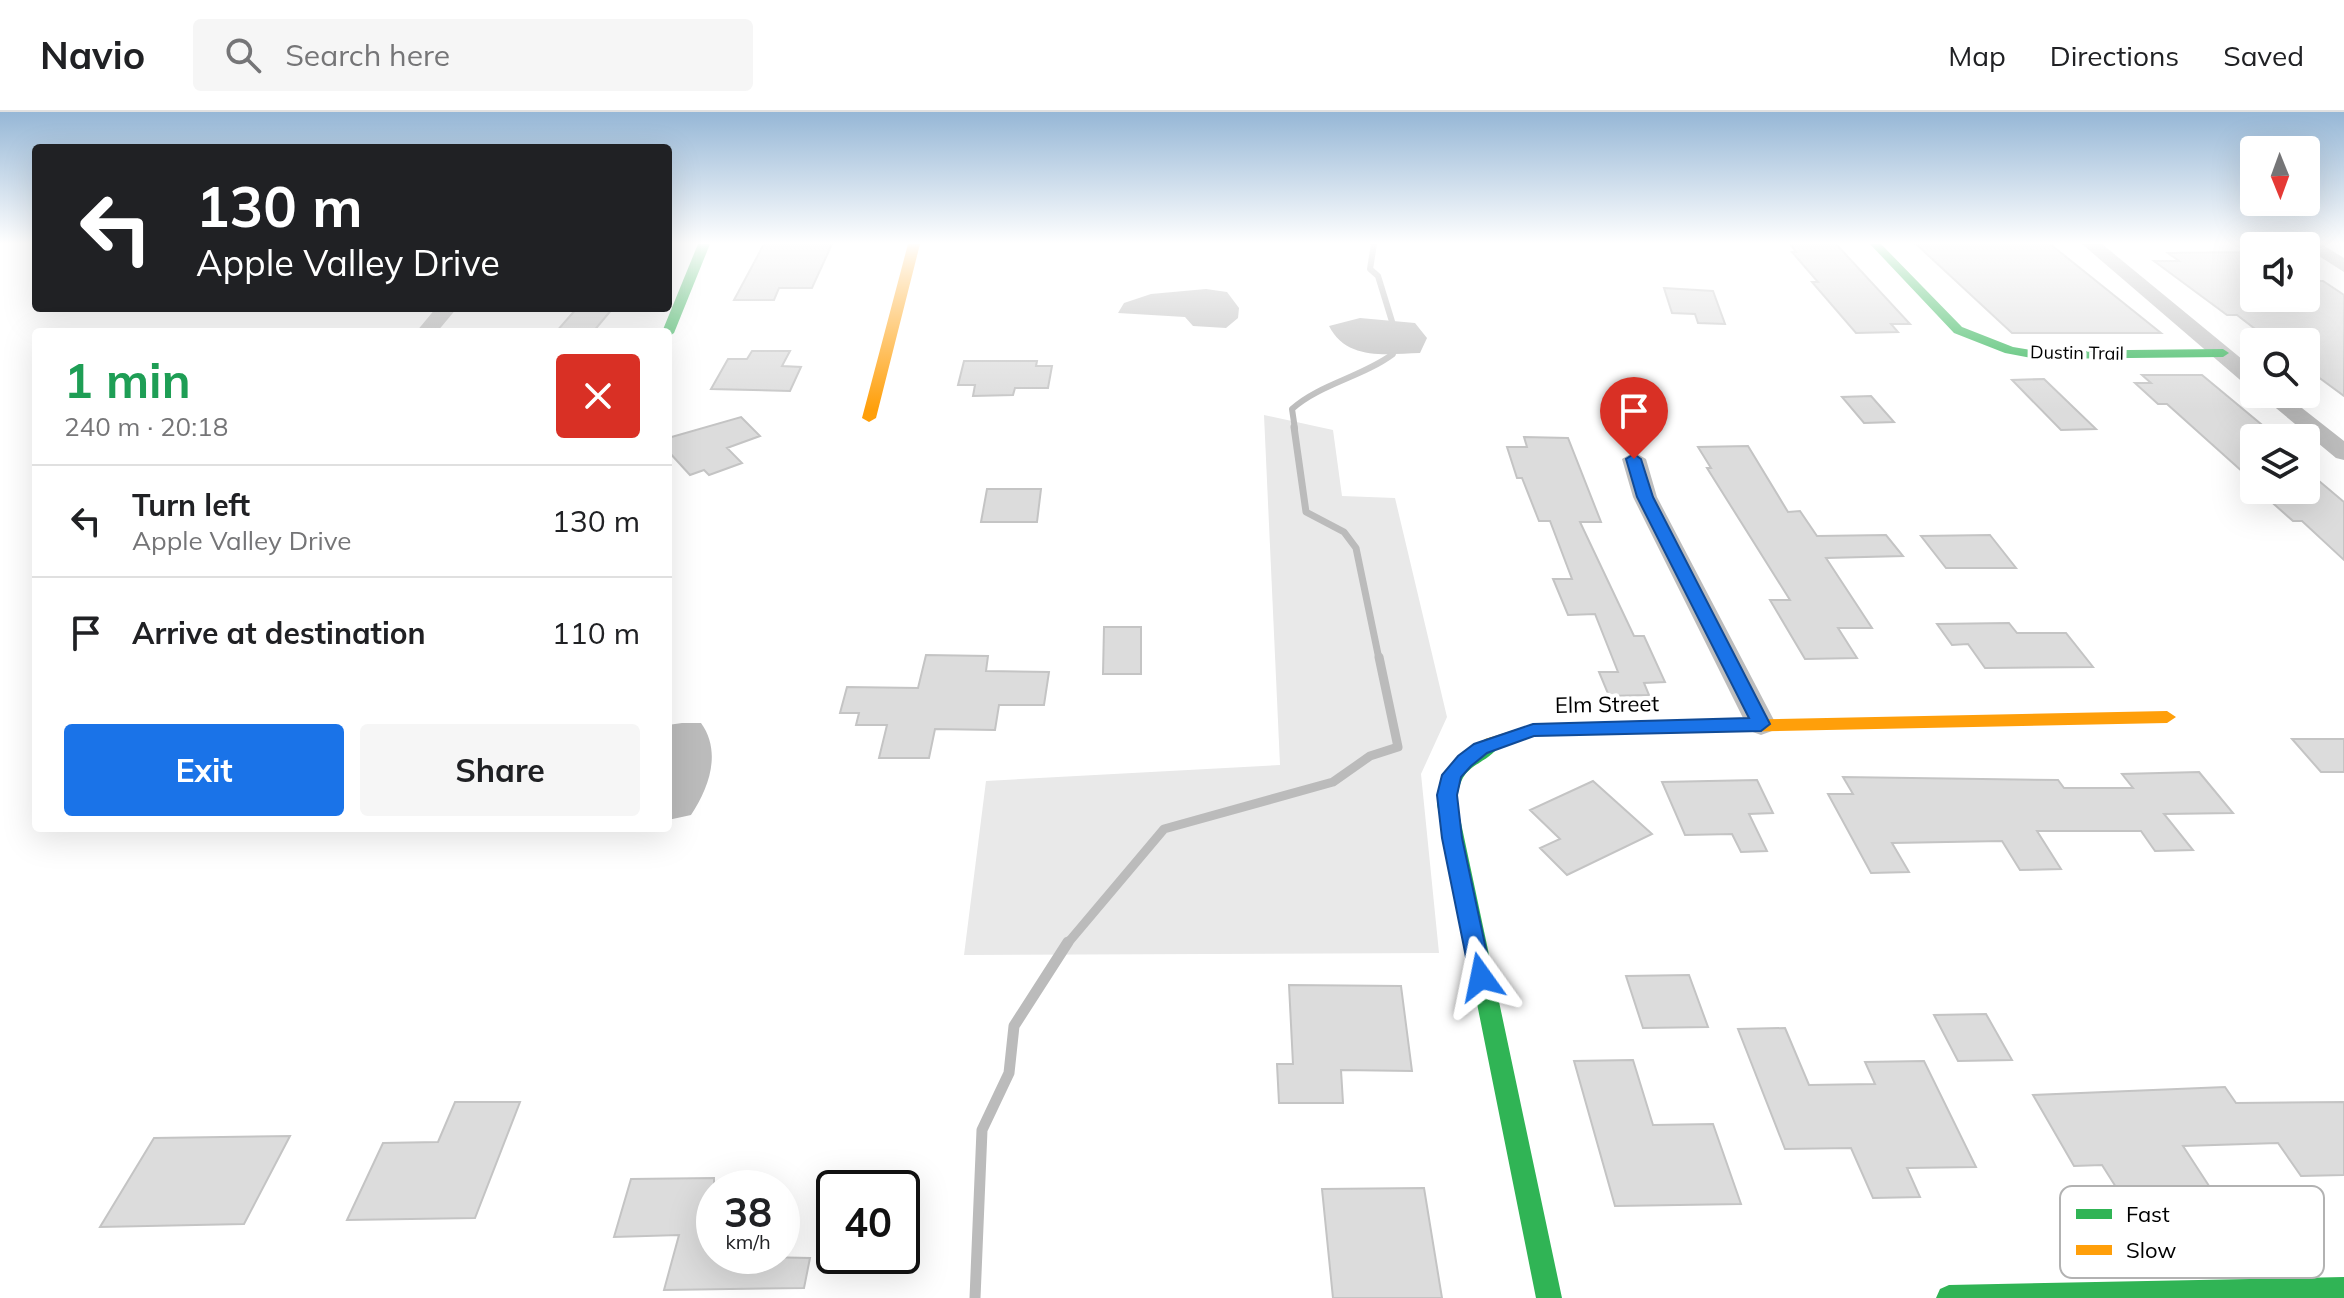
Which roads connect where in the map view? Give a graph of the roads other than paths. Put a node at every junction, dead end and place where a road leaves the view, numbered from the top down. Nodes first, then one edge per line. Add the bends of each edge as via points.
1 (682, 299) edge
2 (900, 299) edge
3 (1928, 299) edge
4 (2158, 299) edge
5 (444, 312) edge
6 (430, 328) edge
7 (670, 328) edge
8 (2223, 353) junction
9 (2240, 368) edge
10 (2288, 408) edge
11 (869, 418) dead end
12 (2344, 453) edge
13 (1634, 459) dead end
14 (2167, 717) dead end
15 (1761, 724) junction
16 (2344, 1290) edge
17 (1549, 1298) edge
18 (1949, 1298) edge

1 - 7 street
2 - 11 street
3 - 8 street, Dustin Trail via 1958,330 2037,355
4 - 8 street
5 - 6 street
8 - 9 street
10 - 12 street
13 - 15 street via 1645,497
14 - 15 street, Elm Street
15 - 17 street, Elm Street via 1533,730 1481,749 1452,775 1447,795 1452,838
16 - 18 street

